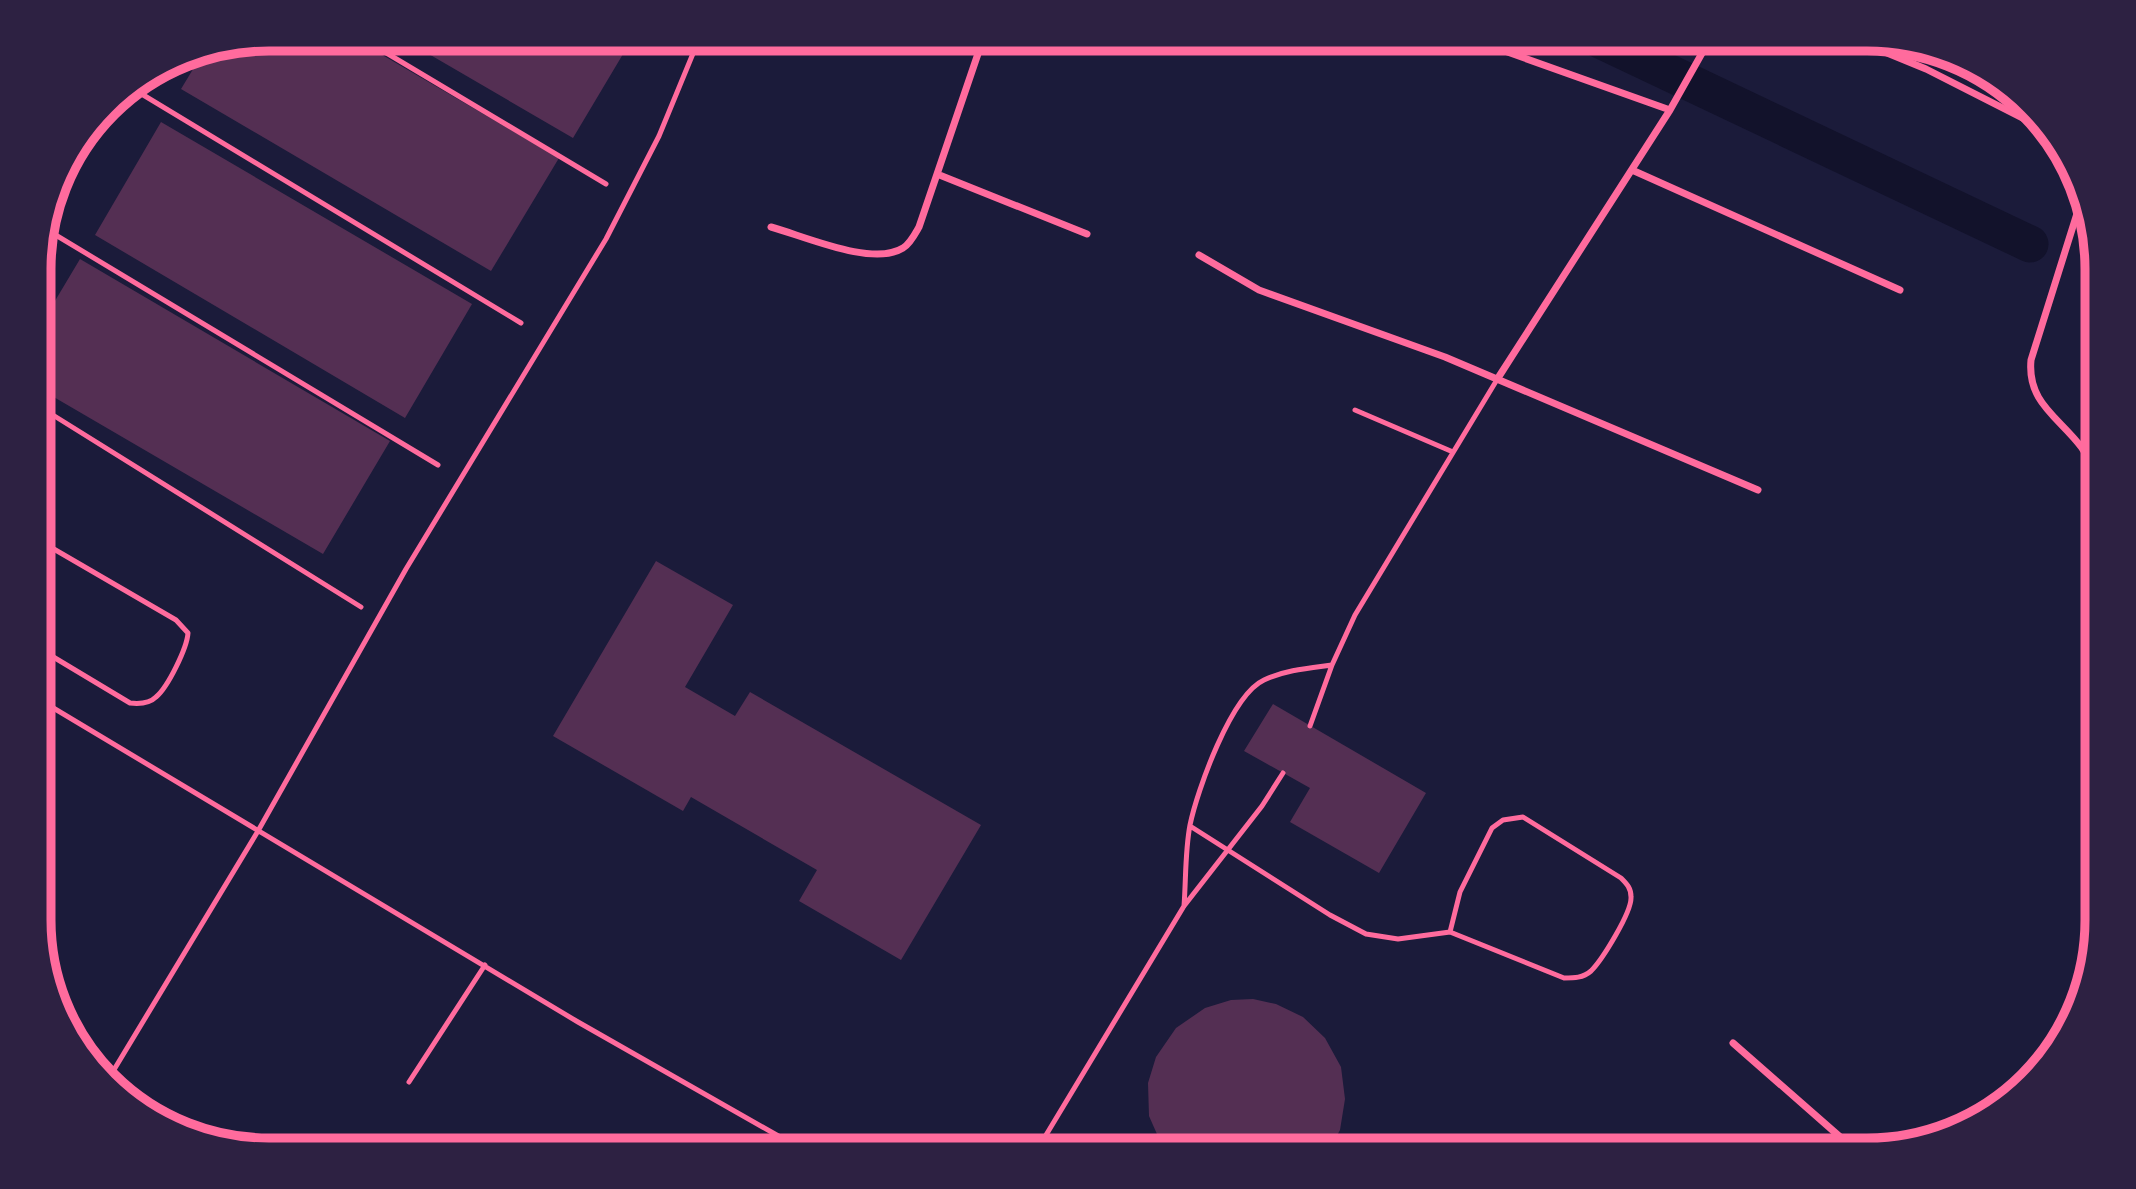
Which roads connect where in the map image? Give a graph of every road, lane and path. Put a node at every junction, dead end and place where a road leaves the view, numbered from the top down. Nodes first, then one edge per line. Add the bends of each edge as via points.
1 (385, 51) edge
2 (694, 51) edge
3 (979, 51) edge
4 (1507, 51) edge
5 (1703, 51) edge
6 (1887, 52) edge
7 (140, 93) edge
8 (1670, 110) junction
9 (2027, 120) edge
10 (1632, 170) junction
11 (937, 174) junction
12 (606, 184) dead end
13 (2078, 211) edge
14 (771, 227) dead end
15 (54, 234) edge
16 (1087, 234) dead end
17 (1199, 255) dead end
18 (1900, 290) dead end
19 (521, 323) dead end
20 (1498, 378) junction
21 (1355, 410) dead end
22 (51, 414) edge
23 (1453, 452) junction
24 (2085, 454) edge
25 (438, 465) dead end
26 (1758, 490) dead end
27 (51, 547) edge
28 (361, 607) dead end
29 (51, 656) edge
30 (1332, 665) junction
31 (51, 708) edge
32 (1310, 726) dead end
33 (1283, 773) dead end
34 (1190, 825) junction
35 (258, 831) junction
36 (1229, 849) junction
37 (1184, 906) junction
38 (1450, 932) junction
39 (485, 965) junction
40 (1733, 1043) dead end
41 (113, 1072) edge
42 (409, 1082) dead end
43 (782, 1138) edge
44 (1044, 1138) edge
45 (1841, 1138) edge

1 - 12 lane
2 - 35 lane via 659,136 606,239 406,569
3 - 11 street
4 - 8 street
5 - 8 street
6 - 9 street
7 - 19 lane
8 - 10 street
10 - 18 street
10 - 20 street
11 - 14 street via 919,227 906,247 890,254 868,255
11 - 16 street
13 - 24 street via 2029,377 2034,394
15 - 25 lane
17 - 20 street via 1259,290
20 - 23 lane
20 - 26 street
21 - 23 lane
22 - 28 lane
23 - 30 lane via 1374,581
27 - 29 lane via 177,620 188,633 187,646 157,697 144,704 130,703
30 - 32 lane
30 - 34 lane via 1262,680 1242,701 1215,752
31 - 35 lane
33 - 36 lane
34 - 36 lane
34 - 37 lane
35 - 39 lane
35 - 41 lane
36 - 37 lane
36 - 38 lane via 1366,934 1398,939
37 - 44 lane
38 - 38 lane via 1460,892 1492,828 1503,820 1523,817 1621,878 1632,901 1591,971 1579,978 1564,978
39 - 42 lane
39 - 43 lane
40 - 45 street

